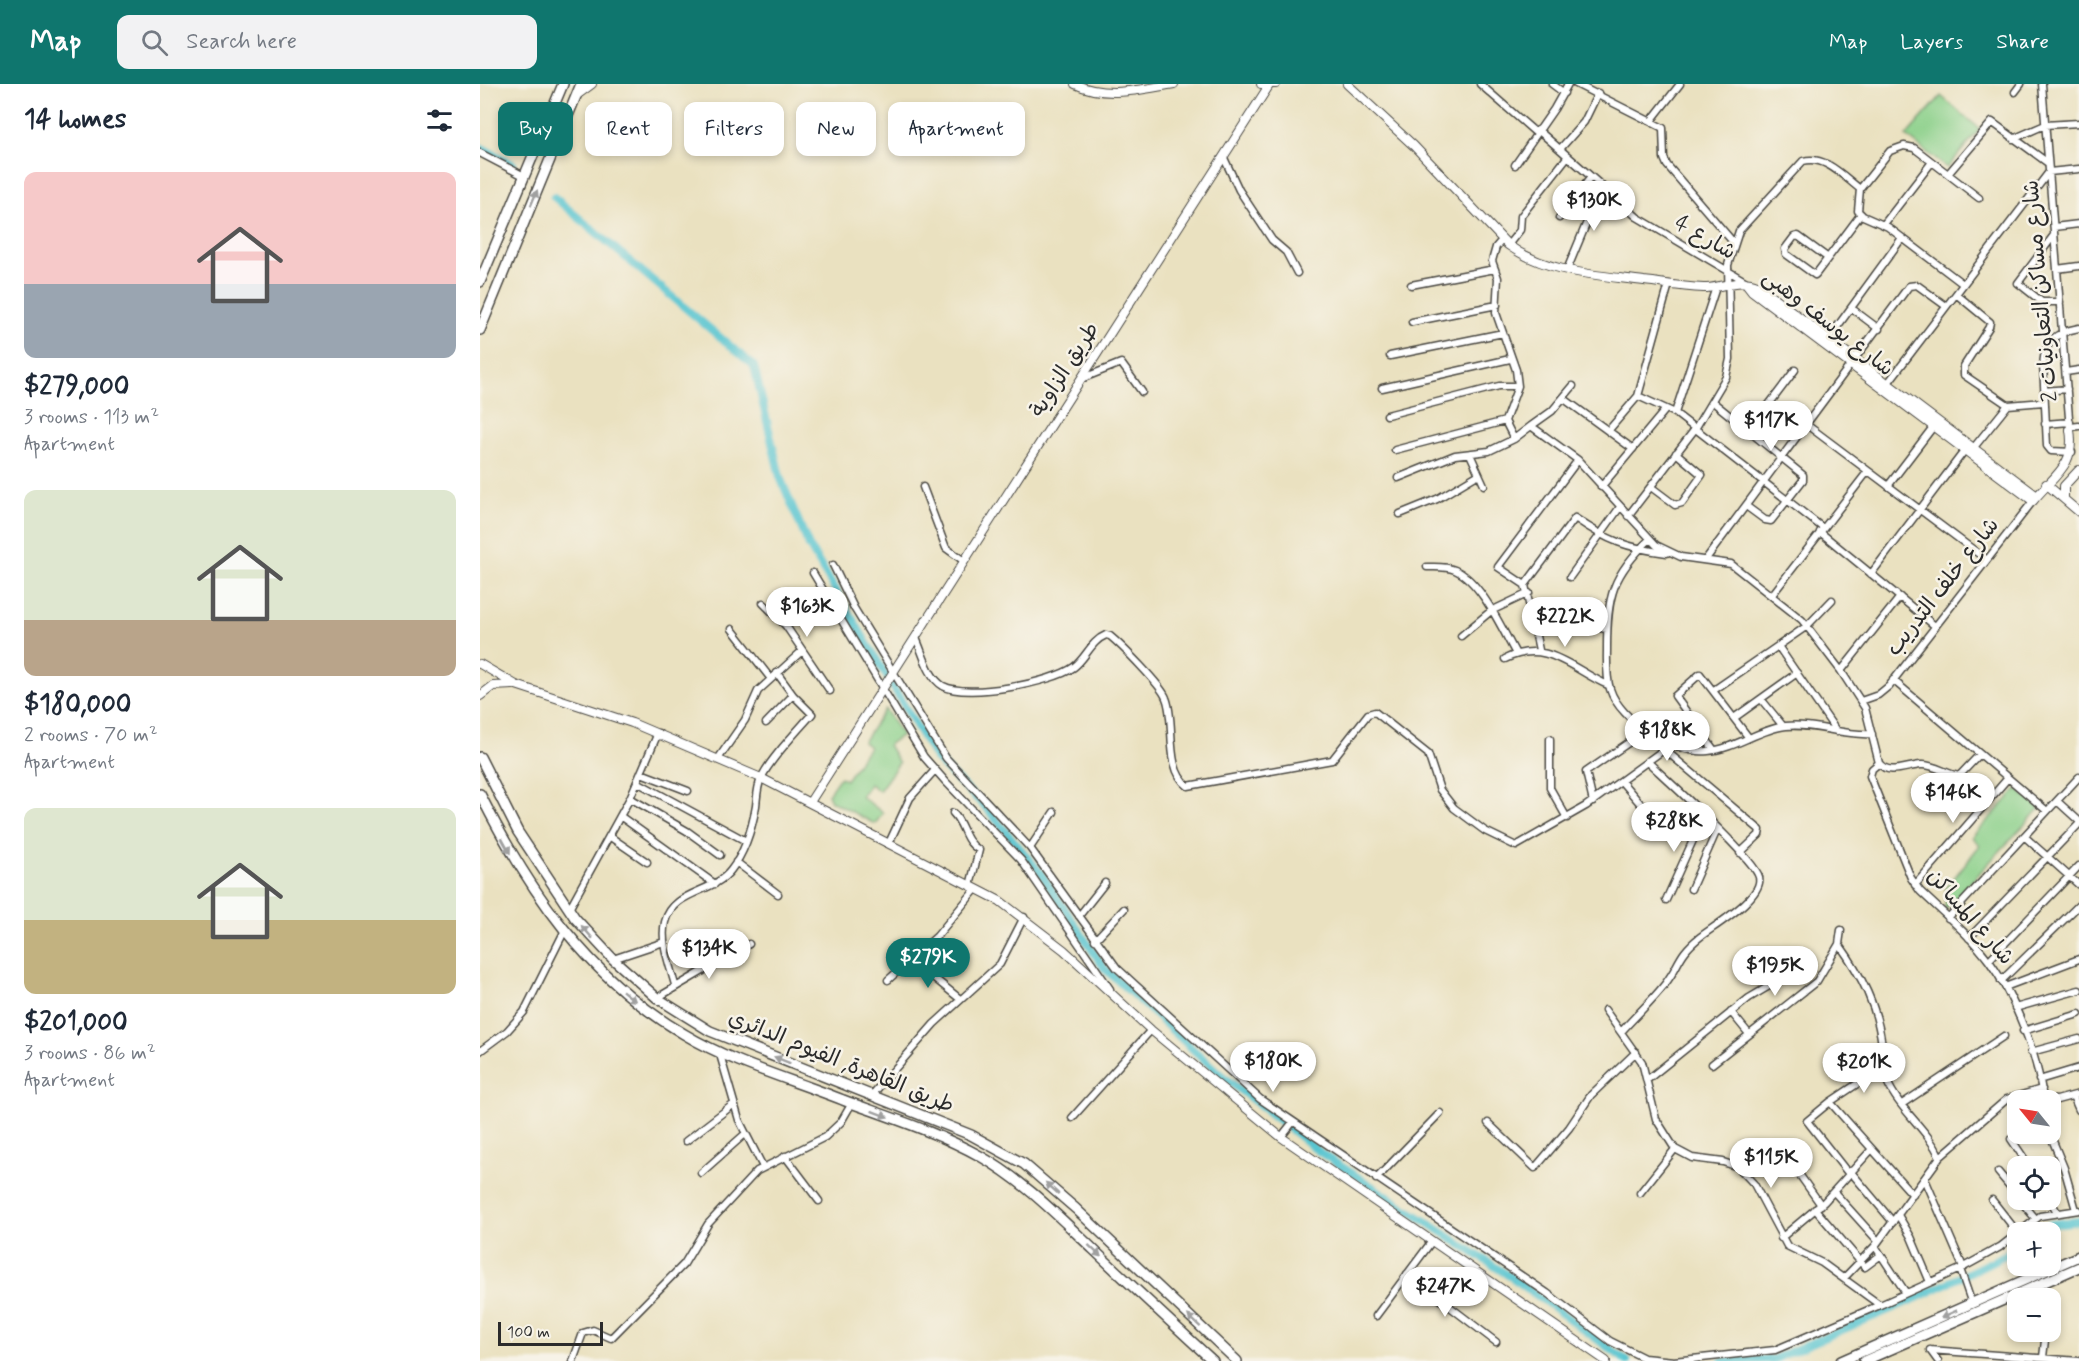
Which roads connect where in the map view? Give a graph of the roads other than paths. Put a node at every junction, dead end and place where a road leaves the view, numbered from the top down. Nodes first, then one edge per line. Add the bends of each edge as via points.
1 (581, 84) edge
2 (592, 84) edge
3 (1075, 84) edge
4 (1174, 84) edge
5 (1269, 84) edge
6 (1480, 84) edge
7 (1552, 84) edge
8 (1568, 84) edge
9 (1576, 84) edge
10 (1680, 84) edge
11 (2021, 84) edge
12 (2042, 84) edge
13 (562, 85) edge
14 (1350, 85) edge
15 (2015, 92) dead end
16 (1564, 93) junction
17 (1598, 93) junction
18 (576, 96) junction
19 (1652, 121) junction
20 (2079, 123) edge
21 (2045, 125) junction
22 (1537, 132) junction
23 (2013, 139) junction
24 (1560, 149) junction
25 (480, 153) edge
26 (1568, 156) junction
27 (1224, 158) junction
28 (1932, 162) junction
29 (2048, 163) junction
30 (1515, 165) dead end
31 (2079, 168) edge
32 (526, 172) junction
33 (2049, 172) junction
34 (1948, 174) junction
35 (1591, 177) junction
36 (1602, 186) junction
37 (1860, 189) junction
38 (1979, 198) dead end
39 (1860, 214) junction
40 (1559, 218) dead end
41 (505, 222) junction
42 (1884, 224) junction
43 (2079, 224) edge
44 (2054, 227) junction
45 (521, 230) junction
46 (2054, 235) junction
47 (1902, 238) junction
48 (1505, 242) junction
49 (1733, 242) junction
50 (490, 257) junction
51 (1828, 258) junction
52 (506, 264) junction
53 (2079, 266) edge
54 (1495, 269) junction
55 (2057, 269) junction
56 (1567, 270) junction
57 (1297, 273) dead end
58 (1727, 273) junction
59 (480, 282) edge
60 (1745, 282) junction
61 (1669, 284) junction
62 (1727, 284) junction
63 (1411, 285) dead end
64 (1963, 285) junction
65 (1716, 287) junction
66 (1956, 294) junction
67 (2060, 302) junction
68 (1497, 305) junction
69 (1946, 306) junction
70 (1851, 308) junction
71 (1412, 322) dead end
72 (2079, 328) edge
73 (1879, 329) junction
74 (480, 330) edge
75 (2063, 331) junction
76 (1503, 333) junction
77 (1828, 338) junction
78 (1390, 356) dead end
79 (1510, 359) junction
80 (1854, 363) junction
81 (1795, 370) dead end
82 (2079, 370) edge
83 (2066, 372) junction
84 (1080, 379) junction
85 (1888, 383) junction
86 (1518, 386) junction
87 (1573, 386) dead end
88 (1382, 388) dead end
89 (2067, 389) junction
90 (2044, 391) junction
91 (1142, 392) dead end
92 (1638, 396) junction
93 (1563, 398) junction
94 (1713, 402) junction
95 (2044, 402) junction
96 (2008, 405) junction
97 (1666, 409) junction
98 (1675, 413) junction
99 (1387, 415) dead end
100 (1505, 421) junction
101 (2045, 424) junction
102 (1531, 426) junction
103 (1807, 426) junction
104 (2070, 426) junction
105 (2079, 426) edge
106 (1933, 427) junction
107 (1695, 429) junction
108 (1608, 431) junction
109 (1749, 431) junction
110 (2079, 437) edge
111 (1514, 439) junction
112 (1633, 449) junction
113 (1395, 450) dead end
114 (1969, 451) junction
115 (2072, 452) junction
116 (1676, 453) junction
117 (1470, 454) junction
118 (1782, 458) junction
119 (1578, 460) junction
120 (2079, 470) edge
121 (1868, 471) junction
122 (1479, 474) junction
123 (1398, 478) dead end
124 (1764, 482) junction
125 (2046, 484) junction
126 (1484, 485) dead end
127 (1888, 486) junction
128 (923, 487) dead end
129 (1602, 487) junction
130 (1651, 487) junction
131 (2035, 499) junction
132 (2064, 499) junction
133 (1787, 501) junction
134 (1746, 506) junction
135 (1620, 507) junction
136 (1920, 510) junction
137 (2079, 512) edge
138 (1400, 514) dead end
139 (1628, 516) junction
140 (1822, 530) junction
141 (1600, 535) junction
142 (1650, 539) junction
143 (1639, 550) junction
144 (1672, 554) junction
145 (1706, 560) junction
146 (1987, 560) junction
147 (964, 561) junction
148 (833, 565) dead end
149 (1427, 567) dead end
150 (813, 573) dead end
151 (1871, 574) junction
152 (1570, 577) dead end
153 (1525, 585) junction
154 (1529, 593) junction
155 (1772, 595) junction
156 (1899, 597) junction
157 (1832, 600) dead end
158 (763, 603) dead end
159 (1491, 611) junction
160 (1534, 619) junction
161 (1807, 626) junction
162 (1935, 626) junction
163 (732, 629) dead end
164 (1607, 629) junction
165 (1461, 636) dead end
166 (916, 638) junction
167 (1778, 646) junction
168 (1539, 650) junction
169 (802, 651) junction
170 (1516, 654) junction
171 (1505, 659) dead end
172 (480, 664) edge
173 (1841, 671) junction
174 (1797, 673) junction
175 (777, 674) junction
176 (892, 675) junction
177 (771, 679) junction
178 (1893, 680) junction
179 (516, 685) junction
180 (1608, 685) junction
181 (884, 688) junction
182 (1714, 690) junction
183 (830, 691) dead end
184 (793, 695) junction
185 (480, 696) edge
186 (1761, 699) junction
187 (1861, 701) junction
188 (1734, 718) junction
189 (766, 723) dead end
190 (1783, 726) junction
191 (1647, 730) junction
192 (1837, 732) junction
193 (658, 733) junction
194 (1872, 734) junction
195 (1749, 738) junction
196 (1550, 739) dead end
197 (1673, 743) junction
198 (1665, 750) junction
199 (1714, 750) junction
200 (1980, 754) junction
201 (480, 757) edge
202 (718, 759) junction
203 (1647, 762) junction
204 (1879, 763) junction
205 (935, 770) junction
206 (640, 773) junction
207 (2079, 777) edge
208 (761, 778) junction
209 (2008, 778) junction
210 (1621, 781) junction
211 (637, 782) junction
212 (688, 791) dead end
213 (480, 794) edge
214 (630, 798) junction
215 (2057, 801) junction
216 (810, 802) junction
217 (1593, 802) junction
218 (2047, 811) junction
219 (1054, 812) dead end
220 (953, 813) dead end
221 (620, 816) junction
222 (1704, 816) junction
223 (1567, 818) junction
224 (2079, 823) edge
225 (1662, 829) dead end
226 (1718, 830) junction
227 (609, 836) junction
228 (2024, 836) junction
229 (747, 841) junction
230 (889, 843) junction
231 (1030, 848) junction
232 (1740, 853) junction
233 (720, 855) dead end
234 (2048, 857) junction
235 (647, 862) dead end
236 (736, 862) junction
237 (2079, 866) edge
238 (2069, 876) junction
239 (1105, 884) dead end
240 (715, 885) junction
241 (1916, 885) junction
242 (2079, 885) edge
243 (973, 887) junction
244 (1691, 889) dead end
245 (778, 894) dead end
246 (1666, 900) dead end
247 (568, 909) junction
248 (1124, 909) dead end
249 (2078, 909) edge
250 (1078, 916) junction
251 (1024, 917) junction
252 (1948, 918) junction
253 (1841, 930) dead end
254 (564, 932) junction
255 (1969, 938) junction
256 (1095, 940) junction
257 (664, 942) junction
258 (749, 944) dead end
259 (1839, 944) junction
260 (613, 958) junction
261 (2079, 959) edge
262 (912, 960) junction
263 (1989, 960) junction
264 (888, 980) dead end
265 (1771, 984) dead end
266 (2003, 984) junction
267 (675, 985) junction
268 (2079, 990) edge
269 (1116, 997) junction
270 (657, 998) junction
271 (960, 999) junction
272 (2015, 1008) junction
273 (1605, 1010) dead end
274 (1731, 1012) junction
275 (2079, 1014) edge
276 (1151, 1030) junction
277 (2023, 1031) junction
278 (1621, 1032) junction
279 (1749, 1034) junction
280 (2004, 1036) dead end
281 (2078, 1041) edge
282 (480, 1051) edge
283 (719, 1051) junction
284 (1636, 1052) junction
285 (2031, 1052) junction
286 (1712, 1064) dead end
287 (1884, 1066) junction
288 (2079, 1068) edge
289 (805, 1069) junction
290 (1647, 1080) junction
291 (2039, 1080) junction
292 (800, 1083) junction
293 (849, 1087) junction
294 (2042, 1089) joint
295 (872, 1095) junction
296 (2076, 1095) edge
297 (2061, 1099) edge
298 (848, 1102) junction
299 (1830, 1102) junction
300 (734, 1104) junction
301 (1902, 1104) junction
302 (2079, 1110) edge
303 (1440, 1113) dead end
304 (1072, 1118) dead end
305 (1488, 1123) dead end
306 (1287, 1129) junction
307 (745, 1134) junction
308 (686, 1141) dead end
309 (2054, 1144) edge
310 (1675, 1149) junction
311 (1872, 1149) junction
312 (1784, 1153) dead end
313 (785, 1156) junction
314 (1940, 1157) junction
315 (764, 1167) junction
316 (1849, 1172) junction
317 (1998, 1172) dead end
318 (701, 1173) dead end
319 (1376, 1179) junction
320 (1925, 1179) junction
321 (2007, 1183) edge
322 (1834, 1192) junction
323 (1640, 1193) dead end
324 (1913, 1195) junction
325 (1992, 1200) dead end
326 (819, 1201) dead end
327 (1818, 1207) junction
328 (2029, 1210) edge
329 (2078, 1210) edge
330 (2057, 1212) joint
331 (1898, 1215) junction
332 (2035, 1218) junction
333 (1893, 1222) junction
334 (2009, 1222) edge
335 (2030, 1222) edge
336 (1781, 1238) junction
337 (1432, 1241) junction
338 (2007, 1242) edge
339 (1876, 1244) junction
340 (1881, 1255) junction
341 (2079, 1256) edge
342 (1860, 1262) junction
343 (2079, 1267) edge
344 (1961, 1270) junction
345 (1407, 1275) junction
346 (1844, 1278) junction
347 (1930, 1282) junction
348 (2021, 1287) junction
349 (1906, 1293) junction
350 (1972, 1304) junction
351 (1880, 1305) junction
352 (1376, 1316) dead end
353 (1496, 1342) dead end
354 (2046, 1342) edge
355 (1877, 1358) edge
356 (2045, 1358) edge
357 (573, 1361) edge
358 (1212, 1361) edge
359 (1237, 1361) edge
360 (1606, 1361) edge
361 (1841, 1361) edge
362 (1864, 1361) edge
363 (1938, 1361) edge
364 (2079, 1361) edge

1 - 18 main road
2 - 18 street
3 - 4 street via 1103,92
5 - 27 street, طريق الزاوية
6 - 22 street, شارع 4
7 - 16 street
8 - 16 street
9 - 17 street
10 - 19 street
11 - 15 street
12 - 21 street, شارع مساكن التعاونيات 2
13 - 32 main road
14 - 48 street
16 - 22 street
17 - 19 street
17 - 24 street via 1584,122
45 -> 18 main road
19 - 49 street via 1663,128 1664,158 1671,171
20 - 21 street
21 - 23 street
21 - 29 street, شارع مساكن التعاونيات 2
22 - 24 street, شارع 4
22 - 30 street
23 - 29 street
23 - 34 street via 1992,122
24 - 26 street, شارع 4
25 - 32 street
26 - 35 street, شارع 4
26 - 48 street via 1521,216 1520,230
27 - 57 street via 1239,190 1272,240 1286,252
27 - 84 street, طريق الزاوية
28 - 34 street
28 - 37 street via 1914,148 1898,147 1890,151
28 - 42 street
29 - 33 street, شارع مساكن التعاونيات 2
31 - 33 street
32 - 41 main road
33 - 44 street, شارع مساكن التعاونيات 2
33 - 64 street
34 - 38 street
35 - 36 street, شارع 4
35 - 40 street
36 - 56 street
36 - 58 street, شارع 4 via 1656,231
37 - 39 street
37 - 49 street via 1825,162 1803,161 1745,221
39 - 42 street
39 - 51 street
41 - 45 main road
41 - 50 main road
42 - 47 street
43 - 44 street
44 - 46 street, شارع مساكن التعاونيات 2
45 - 52 main road
46 - 55 street, شارع مساكن التعاونيات 2
46 - 67 street via 2018,283 2042,302
47 - 64 street
47 - 70 street
48 - 54 street via 1493,253
48 - 56 street via 1529,258
49 - 58 street
50 - 52 main road
50 - 59 main road
51 - 51 street via 1815,275 1786,254 1785,249 1798,236
52 - 74 main road
53 - 55 street
54 - 63 street
54 - 68 street
55 - 67 street, شارع مساكن التعاونيات 2
56 - 61 street
58 - 60 street, شارع 4
58 - 62 street
60 - 62 street
60 - 77 street, شارع يوسف وهبى via 1757,285
60 - 80 street, شارع يوسف وهبى via 1752,291
61 - 65 street
61 - 92 street
62 - 65 street
62 - 94 street via 1730,358 1726,377
64 - 66 street
65 - 98 street
66 - 69 street
66 - 96 street via 1990,322 1964,366 1964,375
67 - 75 street, شارع مساكن التعاونيات 2
68 - 71 street
68 - 76 street
69 - 73 street via 1917,285 1911,285
69 - 85 street
70 - 73 street
70 - 77 street
72 - 75 street
73 - 80 street
75 - 83 street, شارع مساكن التعاونيات 2
75 - 90 street via 2051,340 2044,355
76 - 78 street
76 - 79 street
77 - 80 street, شارع يوسف وهبى
79 - 86 street
79 - 88 street
80 - 85 street, شارع يوسف وهبى
80 - 103 street
80 - 106 street, شارع يوسف وهبى
81 - 109 street
82 - 83 street
83 - 89 street, شارع مساكن التعاونيات 2
84 - 91 street via 1121,363
84 - 147 street, طريق الزاوية
85 - 114 street, شارع يوسف وهبى
86 - 99 street via 1499,386
86 - 100 street
87 - 93 street
89 - 90 street
89 - 104 street, شارع مساكن التعاونيات 2
90 - 95 street
92 - 97 street
92 - 108 street
93 - 102 street
93 - 108 street
94 - 107 street
94 - 109 street
95 - 96 street
95 - 101 street
96 - 114 street
97 - 98 street
97 - 112 street
98 - 107 street
100 - 111 street
100 - 113 street
101 - 104 street
101 - 115 street via 2049,448
102 - 111 street
102 - 119 street
103 - 118 street
103 - 121 street
104 - 105 street
104 - 110 street
104 - 115 street, شارع مساكن التعاونيات 2
106 - 114 street, شارع يوسف وهبى
106 - 127 street
107 - 116 street
107 - 124 street
108 - 112 street
109 - 118 street
111 - 117 street via 1489,451
112 - 129 street
114 - 131 street, شارع يوسف وهبى
114 - 136 street
115 - 125 street via 2067,463
116 - 130 street
116 - 130 street via 1700,471 1701,478 1678,506
117 - 122 street
117 - 123 street via 1455,455
118 - 124 street
118 - 133 street via 1804,477
119 - 129 street
119 - 153 street via 1498,567
120 - 132 street via 2066,484
121 - 127 street
121 - 140 street
122 - 126 street
122 - 138 street via 1437,499
124 - 133 street
124 - 134 street
125 - 131 street, شارع خلف التدريب
125 - 132 street
127 - 136 street
128 - 147 street via 946,548
129 - 135 street
130 - 139 street
131 - 146 street, شارع خلف التدريب
132 - 137 street
133 - 134 street via 1769,521
133 - 140 street
134 - 145 street
135 - 139 street
135 - 141 street
136 - 146 street
136 - 151 street
139 - 142 street
140 - 151 street
140 - 155 street
141 - 143 street
141 - 152 street
141 - 153 street via 1575,518
142 - 143 street
142 - 144 street
143 - 144 street
143 - 164 street via 1625,564 1613,586
144 - 145 street
145 - 155 street via 1731,564
146 - 162 street, شارع خلف التدريب
147 - 166 street, طريق الزاوية
148 - 176 street
149 - 159 street via 1444,567 1462,574
150 - 181 street
151 - 156 street
153 - 154 street
154 - 159 street
154 - 160 street
155 - 161 street
156 - 162 street
156 - 173 street
157 - 161 street
158 - 169 street
159 - 165 street
159 - 170 street
160 - 164 street
160 - 168 street
161 - 167 street
161 - 173 street
162 - 178 street, شارع خلف التدريب
163 - 177 street
164 - 180 street
166 - 176 street, طريق الزاوية
166 - 223 street via 930,670 942,685 981,690 1017,687 1061,673 1075,666 1097,640 1109,635 1166,696 1175,761 1188,786 1332,760 1373,712 1422,748 1431,758 1436,782 1447,800 1490,834 1520,845 1533,834
167 - 174 street
167 - 182 street
168 - 170 street
168 - 180 street
169 - 175 street
169 - 183 street
170 - 171 street
172 - 179 street
173 - 187 street
174 - 186 street
174 - 192 street
175 - 177 street
175 - 184 street
176 - 181 street, طريق الزاوية
176 - 231 street via 940,750
177 - 202 street via 754,697 748,716
178 - 187 street, شارع خلف التدريب via 1878,695
178 - 200 street
179 - 185 street via 493,686
179 - 193 street
180 - 191 street via 1623,713
181 - 205 street
181 - 216 street, طريق الزاوية
182 - 188 street
182 - 199 street via 1700,674 1675,696
184 - 189 street
184 - 208 street via 812,714
186 - 188 street
186 - 190 street
187 - 194 street
188 - 195 street
190 - 192 street
190 - 195 street
191 - 197 street
191 - 217 street via 1587,772
192 - 194 street
193 - 202 street
193 - 206 street
194 - 204 street
195 - 199 street
196 - 223 street via 1550,788
197 - 198 street
197 - 199 street via 1704,752
198 - 203 street
198 - 232 street via 1760,830
200 - 204 street via 1959,776 1930,766 1889,770
200 - 209 street
201 - 247 main road, طريق القاهرة, الفيوم الدائري via 518,832
202 - 208 street
203 - 210 street
203 - 222 street
204 - 241 street, شارع المساكن via 1870,776
205 - 230 street via 909,798
205 - 269 street via 1021,860
206 - 211 street
206 - 212 street
207 - 215 street
208 - 216 street
208 - 229 street
209 - 218 street
209 - 241 street
210 - 217 street
210 - 225 street
211 - 214 street
211 - 229 street
213 -> 254 main road, طريق القاهرة, الفيوم الدائري via 516,864
214 - 221 street
214 - 233 street
215 - 218 street
215 - 224 street
216 - 230 street
217 - 223 street
218 - 228 street
219 - 231 street
220 - 243 street via 969,843 980,850
221 - 227 street
221 - 240 street
222 - 226 street
222 - 246 street
224 - 234 street
226 - 232 street
226 - 244 street
227 - 235 street
227 - 247 street
228 - 234 street
228 - 252 street
229 - 236 street
230 - 243 street
231 - 250 street
232 - 278 street via 1759,878 1755,892 1683,952 1666,982
234 - 238 street
234 - 255 street
236 - 240 street
236 - 245 street
237 - 238 street
238 - 242 street
238 - 263 street
239 - 250 street
240 - 257 street via 673,904 664,923
241 - 252 street, شارع المساكن
243 - 251 street
243 - 262 street via 953,920
260 -> 247 main road, طريق القاهرة, الفيوم الدائري
248 - 256 street
249 - 266 street
250 - 256 street
251 - 269 street
251 - 271 street via 1000,964
252 - 255 street, شارع المساكن
253 - 259 street
254 - 282 street via 524,1012
254 -> 283 main road, طريق القاهرة, الفيوم الدائري via 606,976 647,1010
255 - 263 street, شارع المساكن
256 - 306 street via 1125,978
257 - 260 street
257 - 267 street
258 - 267 street
259 - 279 street via 1817,981
259 - 287 street via 1860,973 1873,1001
260 - 270 main road, طريق القاهرة, الفيوم الدائري
261 - 266 street
262 - 264 street
262 - 271 street
263 - 266 street, شارع المساكن
265 - 274 street
266 - 272 street, شارع المساكن
267 - 270 street
268 - 272 street
269 - 276 street
289 -> 270 main road, طريق القاهرة, الفيوم الدائري via 710,1031
271 - 295 street
272 - 277 street, شارع المساكن
273 - 278 street
274 - 279 street
274 - 290 street
275 - 277 street
276 - 304 street
276 - 306 street
277 - 285 street, شارع المساكن
278 - 284 street
279 - 286 street
280 - 301 street
281 - 285 street
283 - 292 main road, طريق القاهرة, الفيوم الدائري
283 - 300 street
284 - 290 street
284 - 305 street via 1591,1095 1534,1168
285 - 291 street, شارع المساكن
287 - 299 street
287 - 301 street via 1887,1080
288 - 291 street
289 - 292 main road
289 - 293 main road, طريق القاهرة, الفيوم الدائري
290 - 310 street via 1656,1119
291 - 294 street, شارع المساكن
292 - 298 main road, طريق القاهرة, الفيوم الدائري
293 - 295 main road, طريق القاهرة, الفيوم الدائري
293 - 298 main road
294 - 314 street via 2007,1099
359 -> 295 main road, طريق القاهرة, الفيوم الدائري via 1024,1164 978,1138
296 - 297 street
296 - 302 street
298 - 313 street via 830,1133
298 -> 358 main road, طريق القاهرة, الفيوم الدائري via 955,1143 1013,1177
299 - 311 street
299 - 316 street via 1806,1123
300 - 307 street
300 - 308 street
301 - 314 street
303 - 319 street
306 - 319 street
306 - 337 street
307 - 315 street
307 - 318 street
309 - 329 street
310 - 323 street
310 - 336 street via 1692,1158 1738,1167 1761,1196
311 - 316 street
311 - 324 street
312 - 327 street
313 - 315 street
313 - 326 street
314 - 320 street
315 - 357 street via 722,1207 684,1264 626,1325 611,1338 592,1330 583,1333
316 - 322 street
316 - 333 street
317 - 321 street
319 - 351 street via 1547,1293 1610,1341 1644,1358 1674,1361 1775,1350
320 - 324 street
320 - 344 street
322 - 327 street
322 - 339 street
324 - 331 street
325 - 334 street
327 - 336 street
327 - 342 street
328 - 332 street
329 - 330 street
330 - 332 street
331 - 333 street
331 - 347 street
332 - 335 street
333 - 339 street
336 - 346 street via 1790,1249 1817,1260
337 - 345 street
337 - 360 street
338 - 344 street
339 - 340 street
339 - 342 street
340 - 342 street via 1868,1267
340 - 349 street
341 - 348 main road
342 - 346 street
343 - 348 main road
344 - 347 street
344 - 350 street
345 - 352 street
345 - 353 street
346 - 351 street
347 - 349 street
348 - 350 main road
348 - 355 main road
349 - 351 street
350 -> 361 main road
354 - 356 street
355 - 362 main road
356 - 363 street via 1930,1350
356 - 364 street

